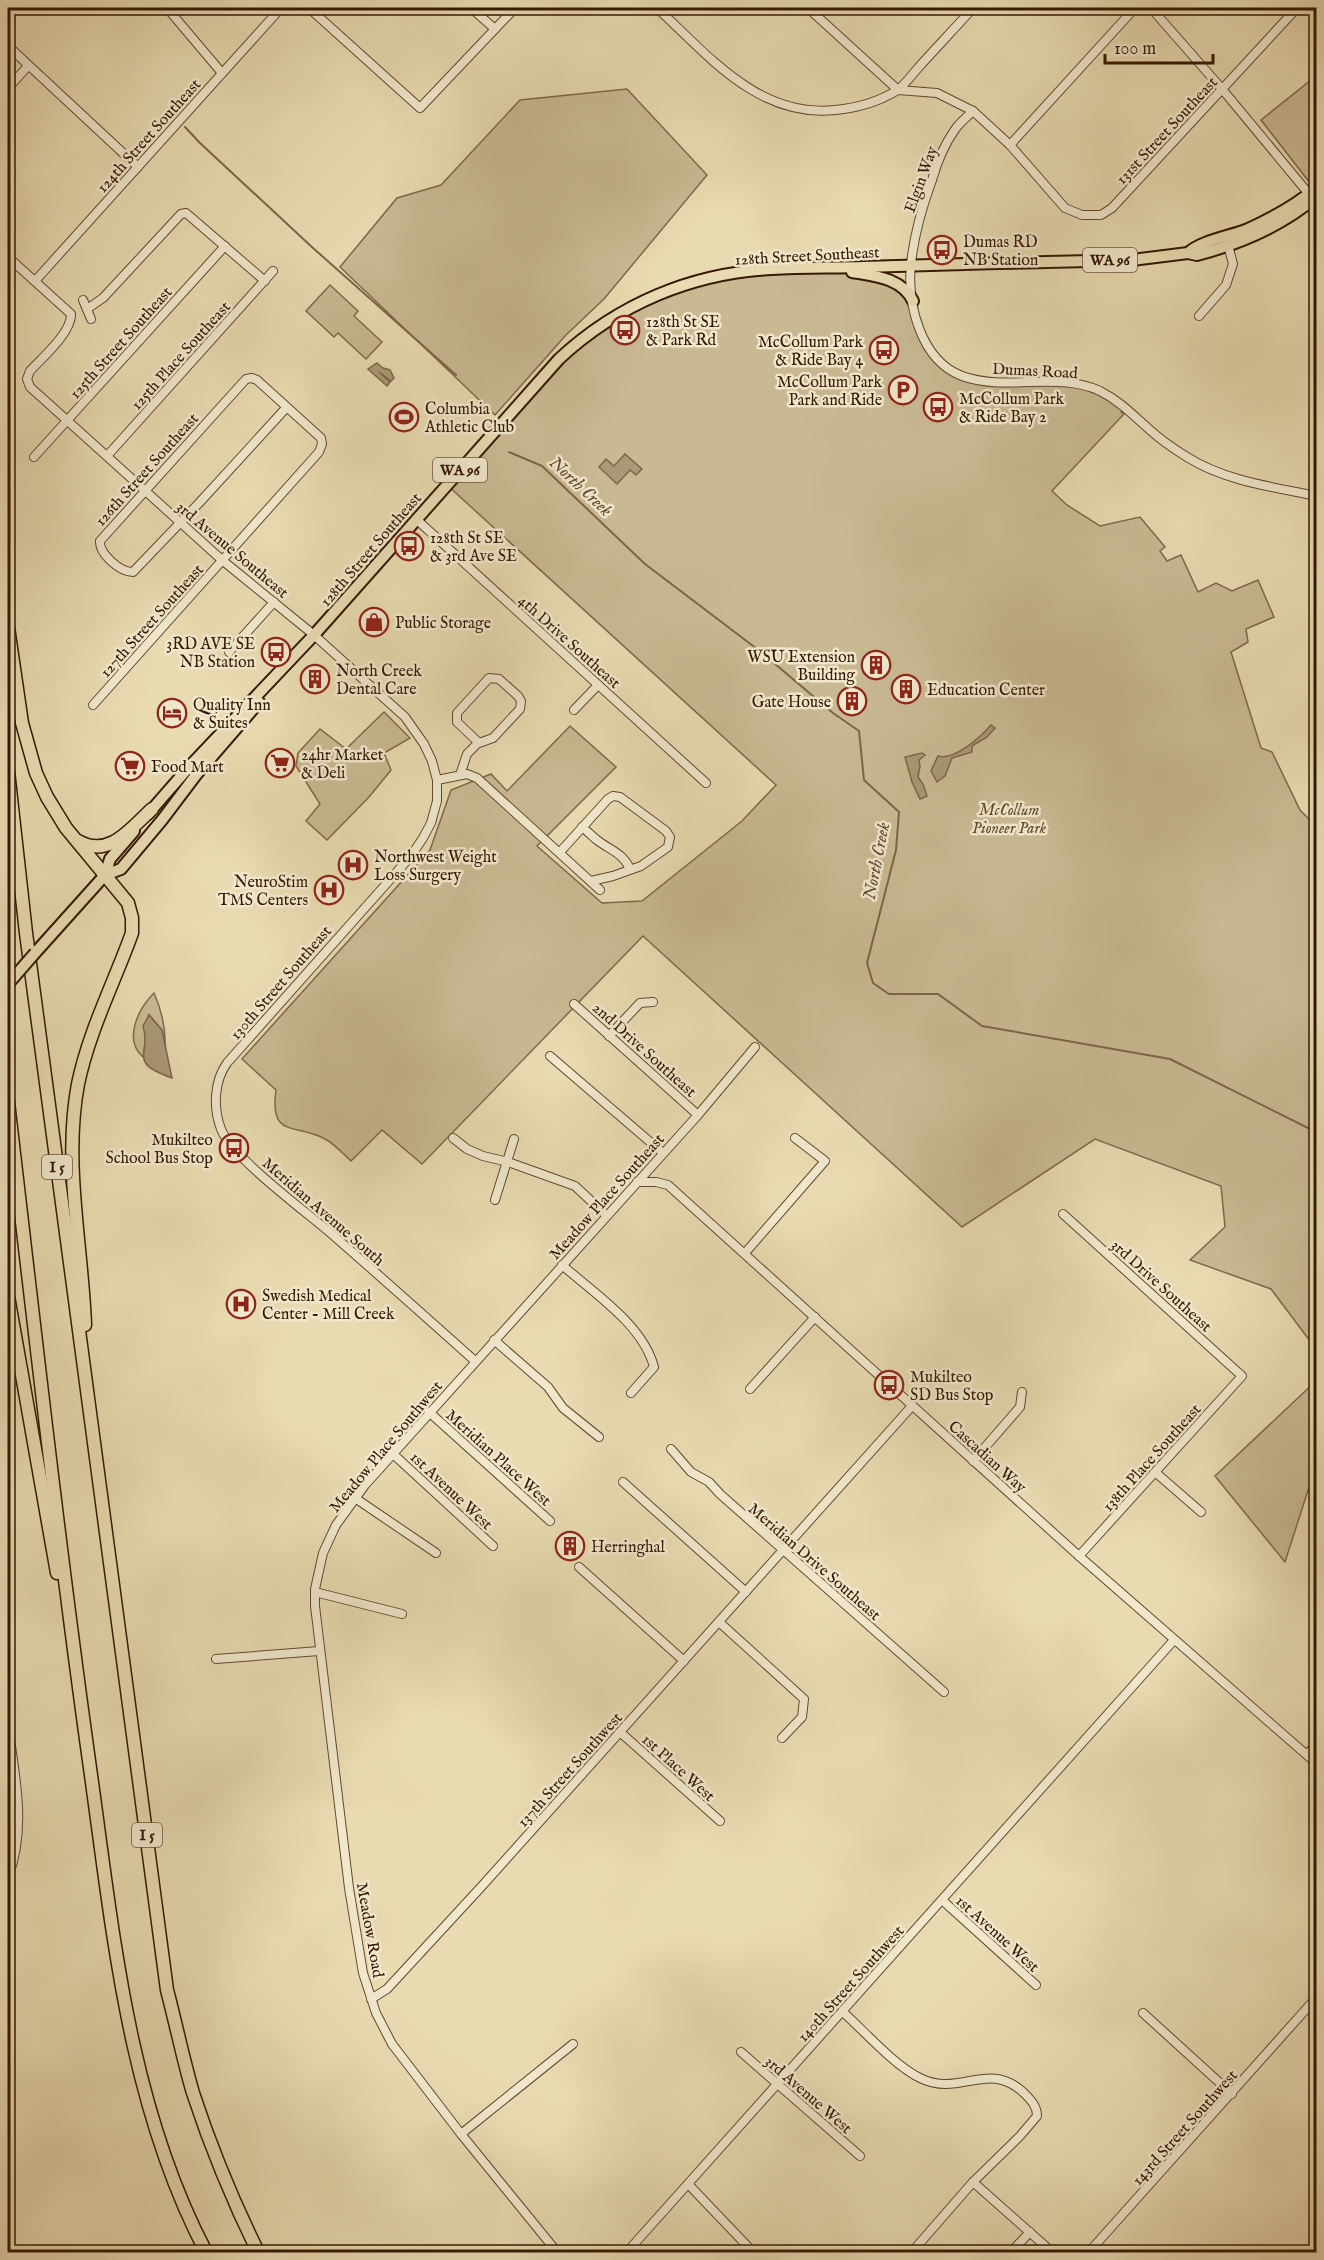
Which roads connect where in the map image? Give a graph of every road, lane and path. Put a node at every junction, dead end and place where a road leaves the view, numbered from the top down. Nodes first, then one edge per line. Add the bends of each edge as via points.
1 (167, 8) edge
2 (281, 8) edge
3 (309, 8) edge
4 (471, 8) edge
5 (515, 8) edge
6 (657, 8) edge
7 (808, 8) edge
8 (973, 8) edge
9 (1135, 8) edge
10 (1151, 8) edge
11 (1297, 8) edge
12 (495, 29) junction
13 (8, 46) edge
14 (28, 66) junction
15 (222, 73) junction
16 (8, 88) edge
17 (1222, 89) junction
18 (898, 90) junction
19 (973, 111) junction
20 (1010, 145) junction
21 (138, 167) junction
22 (1314, 193) edge
23 (1228, 245) junction
24 (225, 246) junction
25 (1188, 253) junction
26 (8, 257) edge
27 (911, 265) junction
28 (834, 268) junction
29 (273, 271) dead end
30 (35, 281) junction
31 (265, 281) junction
32 (83, 300) dead end
33 (913, 301) junction
34 (87, 309) junction
35 (1199, 316) dead end
36 (91, 319) dead end
37 (286, 408) junction
38 (67, 421) junction
39 (107, 456) junction
40 (34, 457) dead end
41 (145, 491) junction
42 (1317, 496) edge
43 (416, 519) junction
44 (179, 522) junction
45 (222, 560) junction
46 (274, 602) junction
47 (8, 627) edge
48 (314, 635) junction
49 (229, 652) dead end
50 (598, 685) junction
51 (93, 705) dead end
52 (574, 710) dead end
53 (225, 729) junction
54 (479, 743) junction
55 (8, 771) edge
56 (196, 775) junction
57 (460, 776) junction
58 (437, 780) junction
59 (706, 783) dead end
60 (152, 809) junction
61 (582, 827) junction
62 (72, 837) junction
63 (560, 852) junction
64 (630, 869) junction
65 (105, 875) junction
66 (591, 881) junction
67 (600, 890) dead end
68 (8, 984) edge
69 (653, 1002) dead end
70 (574, 1004) dead end
71 (609, 1036) junction
72 (755, 1047) dead end
73 (550, 1056) dead end
74 (218, 1086) joint
75 (8, 1102) edge
76 (698, 1114) junction
77 (453, 1138) dead end
78 (795, 1138) dead end
79 (514, 1139) dead end
80 (663, 1153) junction
81 (508, 1162) junction
82 (638, 1182) junction
83 (495, 1200) dead end
84 (1063, 1214) dead end
85 (606, 1215) junction
86 (745, 1252) junction
87 (562, 1265) junction
88 (8, 1296) edge
89 (815, 1317) junction
90 (494, 1340) junction
91 (475, 1361) junction
92 (1242, 1376) joint
93 (750, 1389) dead end
94 (1022, 1392) dead end
95 (631, 1393) dead end
96 (89, 1404) junction
97 (912, 1406) junction
98 (429, 1412) junction
99 (599, 1437) dead end
100 (671, 1449) dead end
101 (392, 1454) junction
102 (973, 1461) junction
103 (1155, 1472) junction
104 (623, 1482) dead end
105 (355, 1498) junction
106 (1201, 1512) dead end
107 (550, 1521) dead end
108 (493, 1546) dead end
109 (783, 1550) junction
110 (436, 1552) dead end
111 (323, 1553) joint
112 (1079, 1556) junction
113 (579, 1567) dead end
114 (315, 1592) junction
115 (746, 1592) junction
116 (402, 1614) dead end
117 (719, 1622) junction
118 (1174, 1640) junction
119 (319, 1651) junction
120 (216, 1659) dead end
121 (684, 1661) junction
122 (78, 1684) junction
123 (944, 1692) dead end
124 (8, 1726) edge
125 (620, 1732) junction
126 (782, 1738) dead end
127 (1317, 1744) edge
128 (1308, 1755) junction
129 (1317, 1763) edge
130 (720, 1821) dead end
131 (8, 1875) edge
132 (942, 1900) junction
133 (1036, 1985) dead end
134 (1317, 1998) edge
135 (371, 1999) junction
136 (843, 2012) junction
137 (1143, 2013) dead end
138 (573, 2044) dead end
139 (741, 2052) dead end
140 (779, 2084) junction
141 (1232, 2094) junction
142 (461, 2134) junction
143 (860, 2156) dead end
144 (973, 2182) junction
145 (690, 2185) junction
146 (1030, 2232) junction
147 (206, 2253) edge
148 (258, 2253) edge
149 (557, 2253) edge
150 (627, 2253) edge
151 (753, 2253) edge
152 (912, 2253) edge
153 (1011, 2253) edge
154 (1053, 2253) edge
155 (1089, 2253) edge

1 - 15 street
2 - 15 street, 124th Street Southeast
3 - 12 street via 420,108
4 - 12 street
5 - 12 street
6 - 18 street via 742,84 789,108 814,112 848,109
7 - 18 street
8 - 18 street
9 - 20 street
10 - 17 street
11 - 17 street, 131st Street Southeast
13 - 14 street
14 - 16 street
14 - 21 street
15 - 21 street, 124th Street Southeast
17 - 20 street, 131st Street Southeast via 1112,208 1101,215 1082,215 1065,208
17 - 22 street
18 - 19 street via 937,93
19 - 20 street
19 - 27 street, Elgin Way via 954,131 942,153 920,212
21 - 30 street, 124th Street Southeast
22 - 23 main road, WA 96 via 1276,224
22 - 25 main road, WA 96 via 1270,218 1194,247
23 - 25 main road, WA 96 via 1197,255
23 - 35 street via 1233,264 1226,285
24 - 31 street
24 - 34 street via 192,215 181,214 103,298
24 - 38 street, 125th Street Southeast
25 - 27 main road, 128th Street Southeast / WA 96 via 1132,260
26 - 30 street
27 - 28 main road, 128th Street Southeast / WA 96
27 - 33 street, Dumas Road
28 - 33 main road via 892,281 906,290
28 - 43 main road, 128th Street Southeast / WA 96 via 770,269 701,279 666,290 612,318 559,359
29 - 31 street, 125th Place Southeast
30 - 38 street, 3rd Avenue Southeast via 66,308 71,321 27,379 30,387
31 - 39 street, 125th Place Southeast
32 - 34 street
33 - 42 street, Dumas Road via 928,350 959,375 994,383 1079,384 1098,390 1187,458 1211,470
34 - 36 street
37 - 41 street, 126th Street Southeast via 257,380 246,379
37 - 44 street
37 - 45 street, 127th Street Southeast via 321,438 319,452
38 - 39 street, 3rd Avenue Southeast
38 - 40 street, 125th Street Southeast
39 - 41 street, 3rd Avenue Southeast
41 - 44 street, 3rd Avenue Southeast
41 - 44 street, 126th Street Southeast via 99,541 102,551 123,570 133,572
43 - 48 main road, 128th Street Southeast / WA 96
43 - 50 street, 4th Drive Southeast
44 - 45 street, 3rd Avenue Southeast
45 - 46 street, 3rd Avenue Southeast
45 - 51 street, 127th Street Southeast
46 - 48 street, 3rd Avenue Southeast
46 - 49 street
47 - 62 highway via 31,757 47,797
48 - 53 main road, 128th Street Southeast / WA 96
48 - 56 main road, 128th Street Southeast / WA 96
48 - 58 street, 3rd Avenue Southeast via 405,717 424,744
50 - 52 street
50 - 59 street, 4th Drive Southeast
53 - 56 main road via 199,763
53 - 60 main road, 128th Street Southeast / WA 96
54 - 54 street via 493,738 520,709 519,696 494,677 456,718
54 - 57 street via 467,754
55 - 96 highway, I 5
56 - 65 main road, 128th Street Southeast / WA 96 via 120,868
57 - 58 street
57 - 63 street via 477,777
58 - 74 street, 130th Street Southeast via 431,823 411,856 227,1063
60 - 62 highway via 106,846 88,846
60 - 65 main road, 128th Street Southeast / WA 96 via 110,859
61 - 63 street
61 - 64 street via 615,850
61 - 64 street via 613,796 620,797 666,831 670,837 668,847
62 - 65 highway
63 - 66 street
64 - 66 street
65 - 68 main road, 128th Street Southeast / WA 96, bridge
65 - 96 highway via 128,903 132,933 88,1044 73,1122
66 - 67 street
69 - 71 street via 640,1003
70 - 71 street, 2nd Drive Southeast
71 - 76 street, 2nd Drive Southeast
72 - 76 street, Meadow Place Southeast
73 - 80 street
74 - 91 street, Meridian Avenue South via 221,1130 238,1152
75 - 122 highway
76 - 80 street, Meadow Place Southeast
77 - 81 street via 466,1149
78 - 86 street via 825,1161
79 - 81 street
80 - 82 street, Meadow Place Southeast
81 - 83 street
81 - 85 street via 574,1186
82 - 85 street, Meadow Place Southeast
82 - 86 street, Cascadian Way via 668,1185
84 - 92 street, 3rd Drive Southeast
85 - 87 street, Meadow Place Southeast
86 - 89 street, Cascadian Way
87 - 90 street, Meadow Place Southeast
87 - 95 street via 634,1328 647,1347 654,1367
88 - 122 highway
89 - 93 street
89 - 97 street, Cascadian Way
90 - 91 street, Meadow Place Southeast
90 - 99 street via 548,1387 563,1408
91 - 98 street, Meadow Place Southwest
92 - 103 street, 138th Place Southeast
94 - 102 street via 1020,1407
96 - 148 highway, I 5 via 167,1990 209,2141
97 - 102 street, Cascadian Way
97 - 109 street, 137th Street Southwest
98 - 101 street, Meadow Place Southwest
98 - 107 street, Meridian Place West
100 - 109 street, Meridian Drive Southeast via 691,1472 709,1482
101 - 105 street, Meadow Place Southwest
101 - 108 street, 1st Avenue West
102 - 112 street, Cascadian Way
103 - 106 street
103 - 112 street, 138th Place Southeast
104 - 115 street
105 - 110 street
105 - 111 street, Meadow Place Southwest
109 - 115 street, 137th Street Southwest
109 - 123 street, Meridian Drive Southeast
111 - 114 street, Meadow Road
112 - 118 street, Cascadian Way
113 - 121 street
114 - 116 street
114 - 119 street, Meadow Road
115 - 117 street, 137th Street Southwest
117 - 121 street, 137th Street Southwest
117 - 126 street via 804,1699 802,1717
118 - 128 street, Cascadian Way
118 - 132 street, 140th Street Southwest
119 - 120 street
119 - 135 street, Meadow Road via 349,1888 360,1960
121 - 125 street, 137th Street Southwest
122 - 147 highway via 117,1965 151,2114
124 - 131 street via 18,1804 15,1852
125 - 130 street, 1st Place West
125 - 135 street, 137th Street Southwest via 387,1989
127 - 128 street
128 - 129 street, Cascadian Way
132 - 133 street, 1st Avenue West
132 - 136 street, 140th Street Southwest
134 - 141 street, 143rd Street Southwest
135 - 142 street, Meadow Road via 392,2044
136 - 140 street, 140th Street Southwest
136 - 144 street via 906,2070 920,2078 934,2084 958,2085 980,2078 1001,2080 1017,2086 1032,2101 1037,2116
137 - 141 street
138 - 142 street
139 - 140 street, 3rd Avenue West
140 - 143 street, 3rd Avenue West
140 - 145 street, 140th Street Southwest
141 - 155 street, 143rd Street Southwest
142 - 149 street, Meadow Road
144 - 146 street
144 - 152 street
145 - 150 street, 140th Street Southwest
145 - 151 street
146 - 153 street
146 - 154 street

